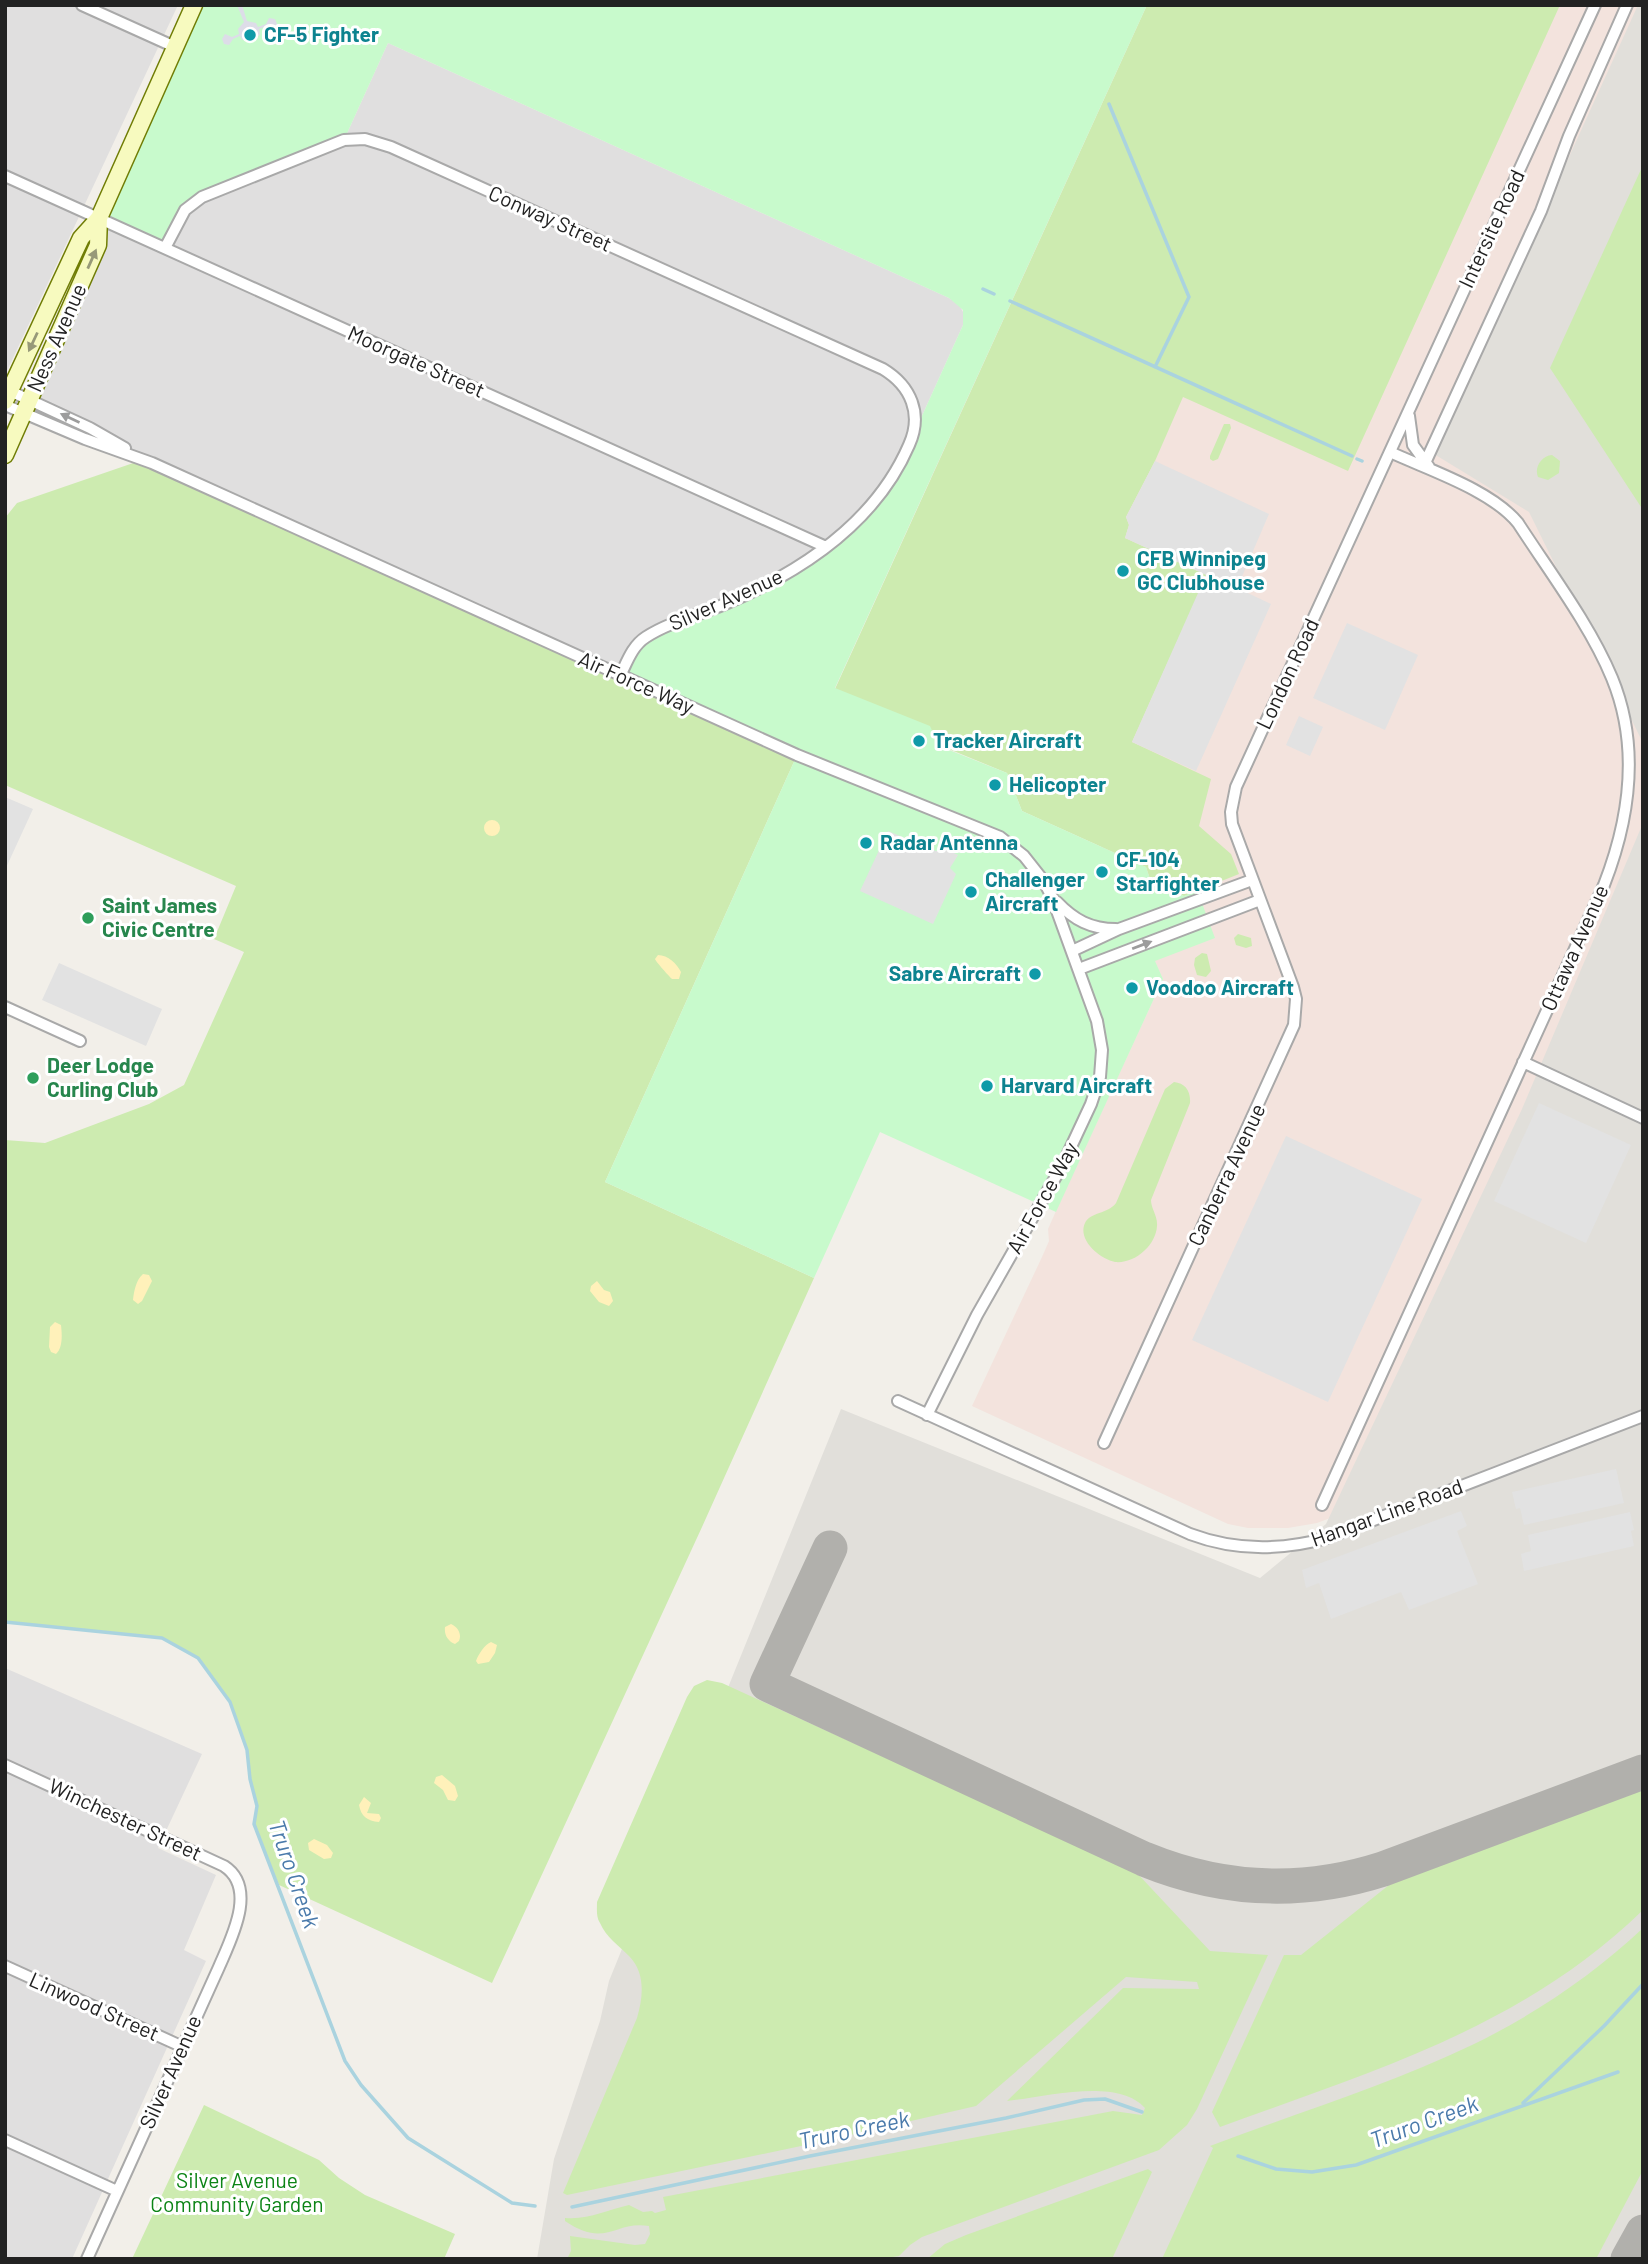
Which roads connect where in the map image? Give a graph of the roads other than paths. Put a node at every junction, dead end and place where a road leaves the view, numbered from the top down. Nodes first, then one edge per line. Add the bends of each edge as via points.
1 (82, 5) edge
2 (194, 5) edge
3 (1595, 5) edge
4 (1627, 5) edge
5 (175, 47) junction
6 (5, 176) edge
7 (99, 218) junction
8 (165, 248) junction
9 (6, 397) edge
10 (27, 406) junction
11 (1410, 410) junction
12 (915, 432) joint
13 (1390, 452) junction
14 (5, 456) edge
15 (1425, 463) junction
16 (1434, 472) junction
17 (826, 547) junction
18 (620, 676) junction
19 (1252, 880) junction
20 (1052, 897) junction
21 (1260, 900) junction
22 (1119, 929) junction
23 (1072, 951) junction
24 (1079, 969) junction
25 (5, 1007) edge
26 (80, 1041) dead end
27 (1524, 1062) junction
28 (1643, 1118) edge
29 (898, 1401) dead end
30 (928, 1415) junction
31 (1643, 1416) edge
32 (1104, 1443) dead end
33 (1322, 1505) dead end
34 (5, 1765) edge
35 (238, 1882) joint
36 (5, 1966) edge
37 (183, 2047) junction
38 (5, 2140) edge
39 (117, 2191) junction
40 (87, 2259) edge

1 - 5 street
2 - 5 main road, Ness Avenue
3 - 11 street, Intersite Road
4 - 15 street via 1541,211
5 - 7 main road, Ness Avenue
6 - 7 street, Moorgate Street
7 - 8 street, Moorgate Street
7 -> 9 main road, Ness Avenue via 81,238
10 -> 7 main road, Ness Avenue via 98,245
8 - 12 street, Conway Street via 185,210 218,189 344,140 376,142 883,369 907,390 915,411
8 - 17 street, Moorgate Street
9 - 10 street, Air Force Way
10 - 14 main road, Ness Avenue
10 - 18 street, Air Force Way via 85,439 152,463
11 - 13 street, Intersite Road
11 - 15 street via 1410,436
12 - 17 street, Silver Avenue via 882,493 856,523
13 - 16 street, Ottawa Avenue
13 - 19 street, London Road via 1236,787 1232,824
15 - 16 street
16 - 27 street, Ottawa Avenue via 1489,498 1518,523 1602,659 1619,701 1628,741 1628,795 1617,853
17 - 18 street, Silver Avenue via 745,596 647,637 632,651
18 - 20 street, Air Force Way via 797,755 1000,837 1024,856
19 - 21 street, London Road
19 - 22 street
20 - 22 street via 1076,920
20 - 23 street, Air Force Way
24 -> 21 street
21 - 32 street, Canberra Avenue via 1296,999 1294,1025
22 - 23 street
23 - 24 street, Air Force Way
24 - 30 street, Air Force Way via 1101,1037 1102,1063 1095,1093 1063,1164 971,1325
25 - 26 street
27 - 28 street
27 - 33 street, Ottawa Avenue
29 - 30 street, Hangar Line Road
30 - 31 street, Hangar Line Road via 1190,1534 1262,1548 1326,1538
34 - 35 street, Winchester Street via 224,1866
35 - 37 street, Silver Avenue via 240,1904 234,1930
36 - 37 street, Linwood Street
37 - 39 street, Silver Avenue
38 - 39 street
39 - 40 street, Silver Avenue

